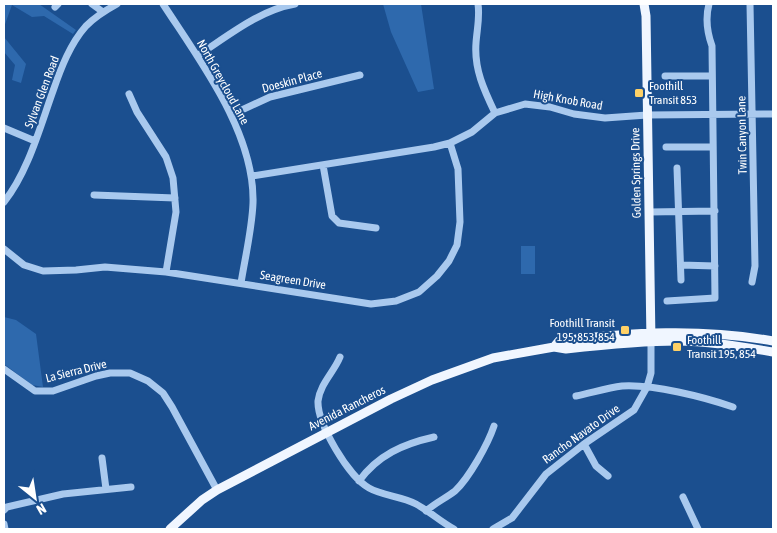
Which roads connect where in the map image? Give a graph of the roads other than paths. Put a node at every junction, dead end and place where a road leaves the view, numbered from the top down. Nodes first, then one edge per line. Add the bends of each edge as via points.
1 (92, 4) edge
2 (117, 4) edge
3 (164, 4) edge
4 (295, 4) edge
5 (478, 4) edge
6 (644, 4) edge
7 (709, 4) edge
8 (750, 4) edge
9 (103, 12) junction
10 (197, 56) junction
11 (360, 75) dead end
12 (665, 76) dead end
13 (712, 76) junction
14 (129, 94) dead end
15 (495, 113) junction
16 (712, 114) junction
17 (753, 114) junction
18 (773, 114) edge
19 (231, 115) junction
20 (647, 116) junction
21 (4, 128) edge
22 (35, 141) junction
23 (450, 142) junction
24 (713, 146) junction
25 (666, 147) dead end
26 (323, 165) junction
27 (677, 168) dead end
28 (252, 176) junction
29 (94, 195) dead end
30 (175, 198) junction
31 (4, 202) edge
32 (679, 211) junction
33 (715, 211) junction
34 (649, 212) junction
35 (376, 228) dead end
36 (4, 249) edge
37 (681, 265) junction
38 (715, 266) junction
39 (166, 272) junction
40 (681, 280) dead end
41 (752, 282) dead end
42 (241, 283) junction
43 (668, 301) dead end
44 (651, 337) junction
45 (773, 342) edge
46 (773, 352) edge
47 (340, 357) dead end
48 (4, 369) edge
49 (647, 387) junction
50 (576, 396) dead end
51 (734, 407) dead end
52 (494, 426) dead end
53 (327, 431) junction
54 (434, 437) dead end
55 (584, 444) junction
56 (102, 458) dead end
57 (608, 476) dead end
58 (358, 481) junction
59 (131, 487) dead end
60 (106, 489) junction
61 (217, 490) junction
62 (683, 497) dead end
63 (4, 510) edge
64 (426, 511) junction
65 (4, 524) edge
66 (5, 529) edge
67 (170, 529) edge
68 (454, 529) edge
69 (493, 529) edge
70 (698, 529) edge

1 - 9 street
2 - 9 street, Sylvan Glen Road
3 - 10 street, North Greycloud Lane
4 - 10 street via 265,13
5 - 15 street via 477,68
6 - 20 main road, Golden Springs Drive
7 - 13 street via 706,12 707,33 712,46
8 - 17 street, Twin Canyon Lane
9 - 22 street, Sylvan Glen Road via 86,26 73,44
10 - 19 street, North Greycloud Lane
11 - 19 street, Doeskin Place via 270,97
12 - 13 street
13 - 16 street
14 - 30 street via 166,157
15 - 20 street, High Knob Road via 525,104 605,118
15 - 23 street, High Knob Road via 472,132
16 - 17 street, High Knob Road
16 - 20 street, High Knob Road
16 - 24 street
17 - 18 street, High Knob Road
17 - 41 street, Twin Canyon Lane via 755,266
19 - 28 street, North Greycloud Lane
20 - 34 main road, Golden Springs Drive
21 - 22 street
22 - 31 street, Sylvan Glen Road via 13,191
23 - 26 street, High Knob Road
23 - 42 street, Seagreen Drive via 458,169 460,222 457,244 444,268 419,292 396,301 371,304
24 - 25 street
24 - 33 street
26 - 28 street, High Knob Road
26 - 35 street via 332,216 339,223
27 - 32 street
28 - 42 street, North Greycloud Lane via 253,204
29 - 30 street
30 - 39 street via 176,212
32 - 33 street
32 - 34 street
32 - 37 street
33 - 38 street
34 - 44 main road, Golden Springs Drive
36 - 39 street, Seagreen Drive via 24,265 44,271 105,267
37 - 38 street
37 - 40 street
38 - 43 street via 715,298
39 - 42 street, Seagreen Drive
44 - 45 main road, Avenida Rancheros via 724,335
44 - 46 main road, Avenida Rancheros
44 - 49 street, Rancho Navato Drive via 651,373
44 - 53 main road, Avenida Rancheros via 566,349 554,347 493,358 391,399
47 - 53 street via 324,383 318,402
48 - 61 street, La Sierra Drive via 35,391 53,391 110,373 130,373 148,381 172,407
49 - 50 street via 621,386
49 - 51 street
49 - 55 street, Rancho Navato Drive via 634,410
52 - 64 street via 463,482
53 - 58 street
53 - 61 main road, Avenida Rancheros
54 - 58 street via 390,452 374,463
55 - 57 street via 596,466
55 - 69 street, Rancho Navato Drive via 546,474 512,518
56 - 60 street
58 - 64 street
59 - 60 street
60 - 63 street via 63,494
61 - 67 main road, Avenida Rancheros
62 - 70 street
64 - 68 street
65 - 66 street

